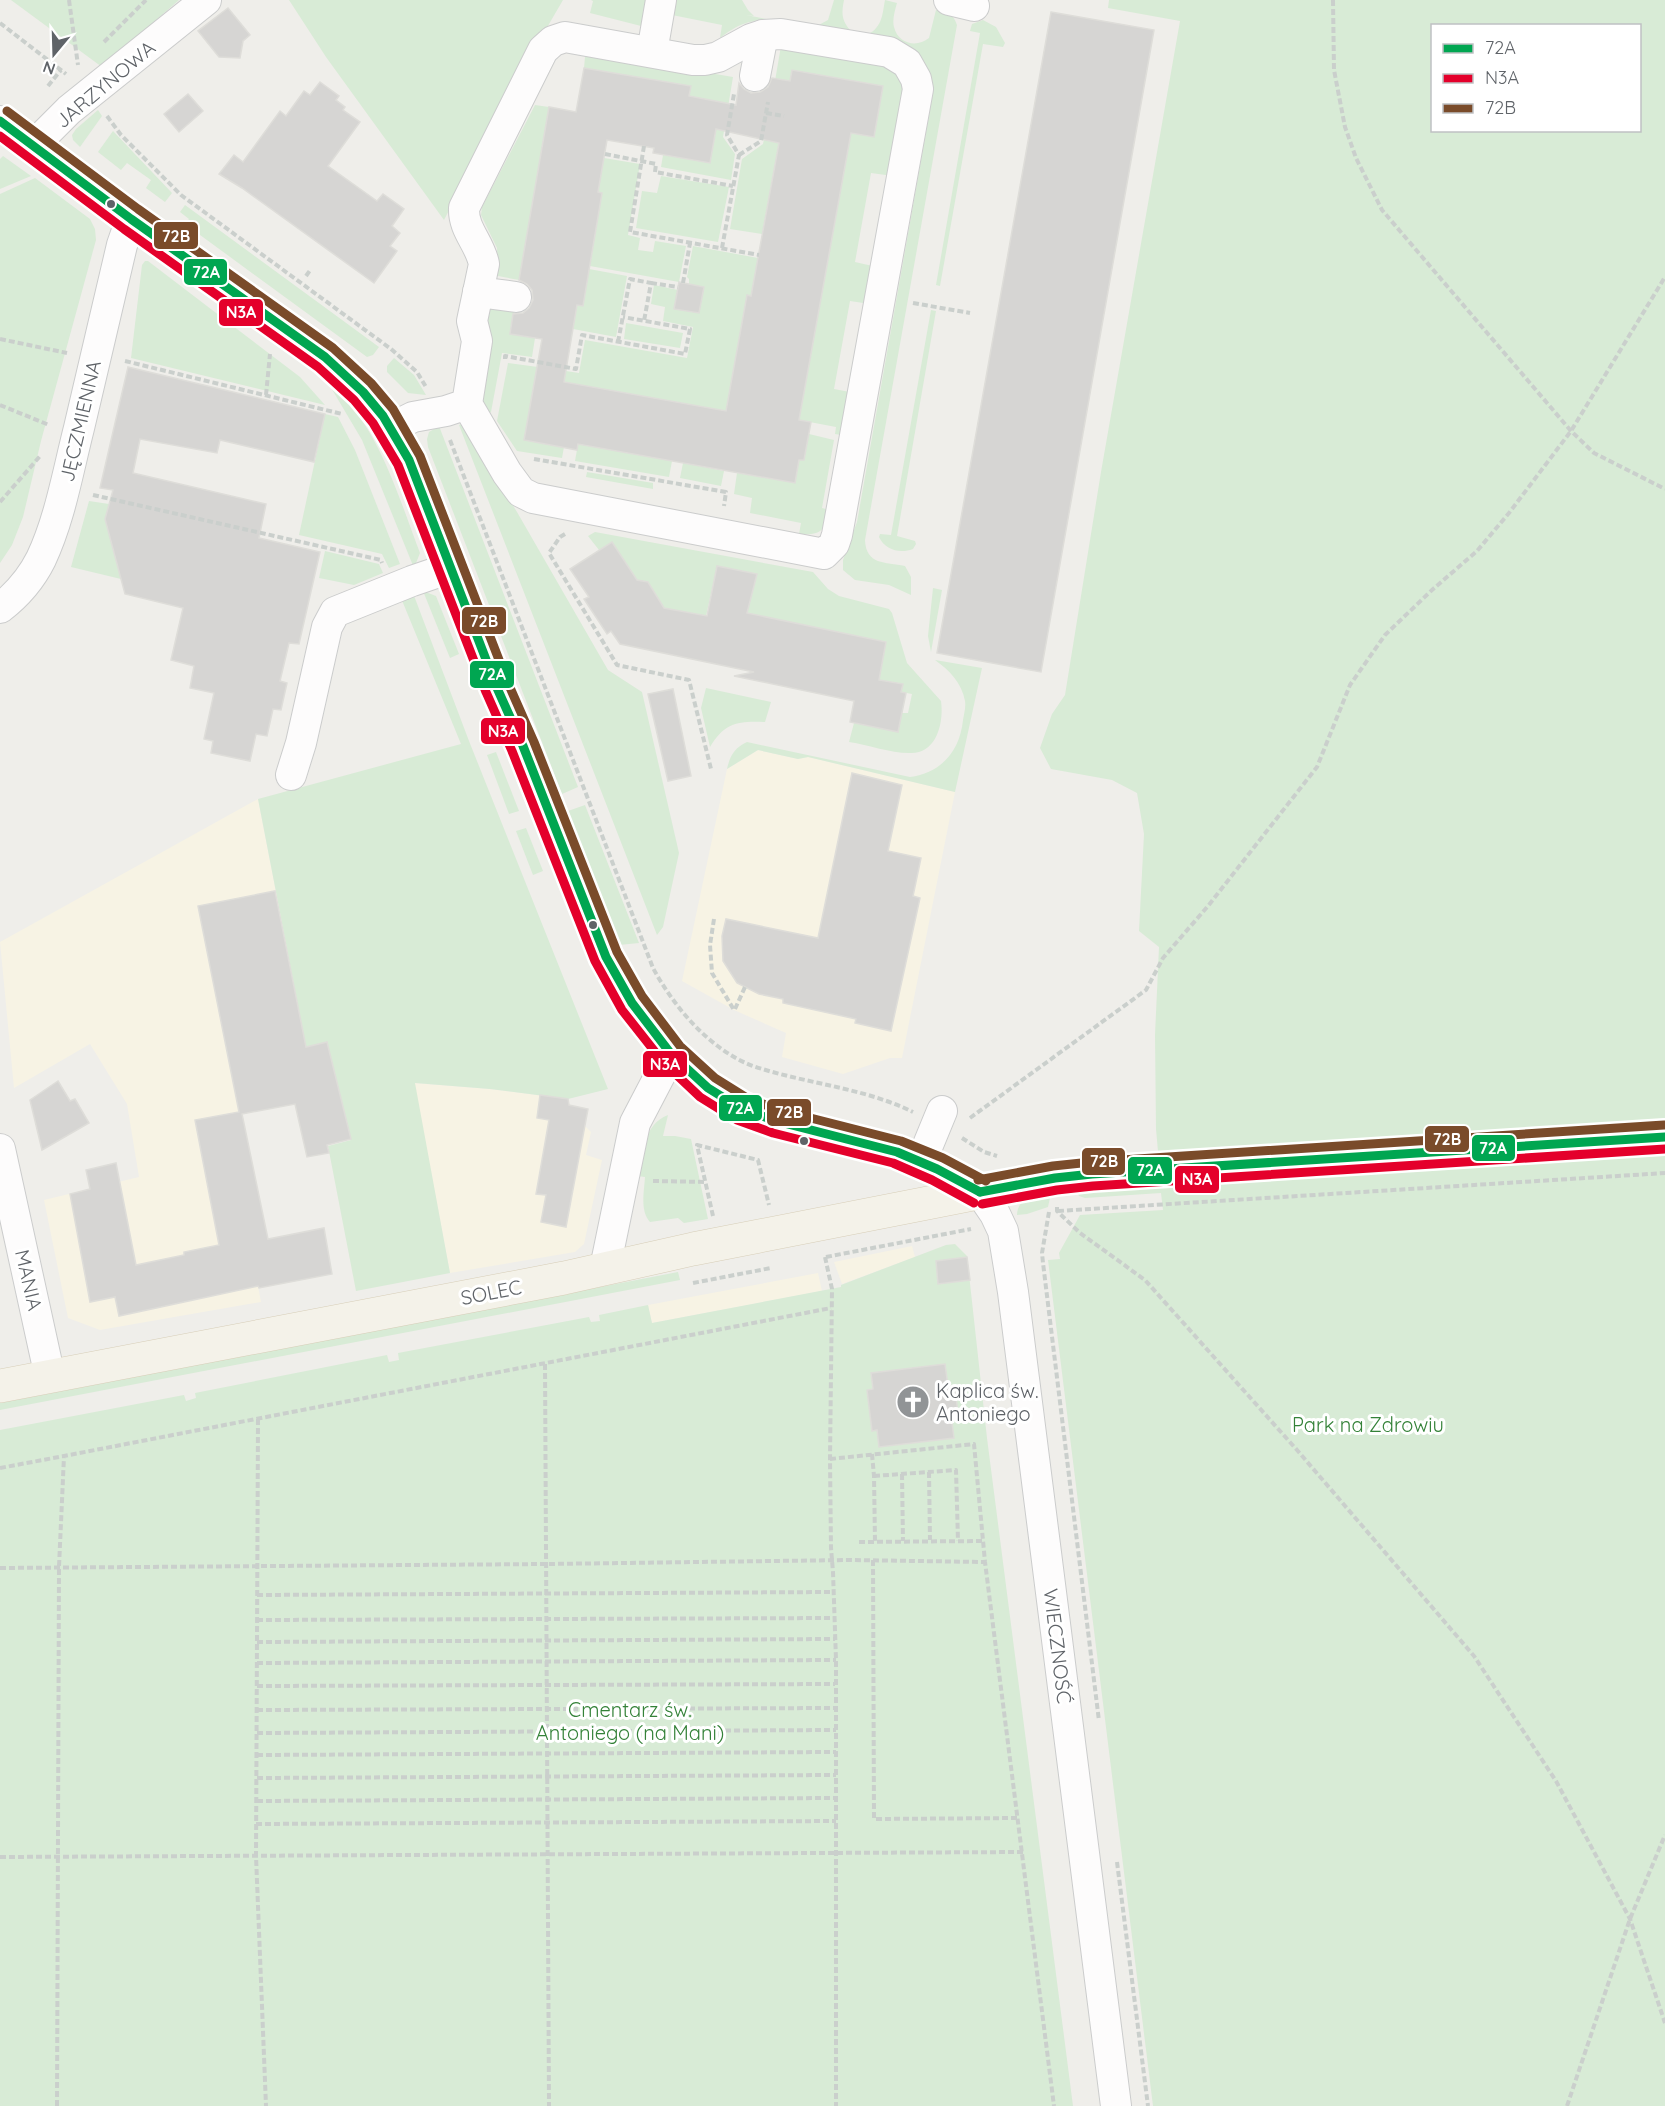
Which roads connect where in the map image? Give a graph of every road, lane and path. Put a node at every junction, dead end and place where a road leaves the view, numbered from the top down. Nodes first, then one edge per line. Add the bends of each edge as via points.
1 (69, 0) edge
2 (146, 0) edge
3 (206, 0) edge
4 (661, 0) edge
5 (1333, 0) edge
6 (0, 24) edge
7 (751, 41) junction
8 (100, 46) dead end
9 (652, 52) junction
10 (86, 61) dead end
11 (755, 76) dead end
12 (89, 96) junction
13 (766, 113) dead end
14 (784, 116) dead end
15 (0, 121) edge
16 (33, 146) junction
17 (644, 146) dead end
18 (605, 154) dead end
19 (642, 161) junction
20 (734, 186) junction
21 (131, 219) junction
22 (690, 243) junction
23 (722, 248) junction
24 (759, 255) dead end
25 (311, 269) dead end
26 (306, 276) dead end
27 (1665, 277) edge
28 (651, 283) junction
29 (683, 283) dead end
30 (678, 287) dead end
31 (478, 292) junction
32 (516, 297) dead end
33 (913, 303) dead end
34 (970, 313) dead end
35 (623, 317) junction
36 (644, 321) junction
37 (0, 339) edge
38 (618, 342) junction
39 (272, 344) dead end
40 (96, 357) junction
41 (503, 366) dead end
42 (266, 395) junction
43 (467, 404) junction
44 (0, 405) edge
45 (437, 412) junction
46 (342, 414) dead end
47 (54, 426) dead end
48 (392, 428) junction
49 (1571, 431) junction
50 (42, 453) dead end
51 (526, 458) dead end
52 (1665, 489) edge
53 (87, 494) dead end
54 (0, 502) edge
55 (574, 530) dead end
56 (720, 534) junction
57 (450, 568) junction
58 (392, 589) junction
59 (0, 608) edge
60 (711, 770) dead end
61 (291, 775) dead end
62 (714, 919) dead end
63 (745, 987) dead end
64 (671, 1054) junction
65 (943, 1122) junction
66 (1665, 1137) edge
67 (0, 1149) edge
68 (1000, 1156) dead end
69 (921, 1162) junction
70 (1665, 1173) edge
71 (652, 1181) dead end
72 (706, 1182) junction
73 (980, 1192) junction
74 (770, 1211) dead end
75 (1058, 1211) junction
76 (1049, 1212) junction
77 (1042, 1214) dead end
78 (714, 1222) dead end
79 (976, 1228) dead end
80 (825, 1257) junction
81 (813, 1260) dead end
82 (778, 1266) dead end
83 (605, 1268) junction
84 (684, 1285) dead end
85 (831, 1308) junction
86 (544, 1364) junction
87 (50, 1377) junction
88 (0, 1386) edge
89 (258, 1419) junction
90 (872, 1454) junction
91 (64, 1456) junction
92 (830, 1459) junction
93 (0, 1468) edge
94 (929, 1472) junction
95 (902, 1474) junction
96 (874, 1476) junction
97 (930, 1540) junction
98 (875, 1541) junction
99 (903, 1541) junction
100 (958, 1541) junction
101 (983, 1541) junction
102 (859, 1542) dead end
103 (832, 1560) junction
104 (873, 1560) junction
105 (985, 1562) junction
106 (547, 1564) junction
107 (257, 1566) junction
108 (60, 1567) junction
109 (0, 1568) edge
110 (834, 1592) junction
111 (547, 1594) junction
112 (257, 1595) junction
113 (835, 1618) junction
114 (547, 1619) junction
115 (257, 1620) junction
116 (835, 1639) junction
117 (546, 1640) junction
118 (257, 1642) junction
119 (836, 1660) junction
120 (546, 1662) junction
121 (257, 1663) junction
122 (835, 1684) junction
123 (257, 1686) junction
124 (546, 1686) junction
125 (835, 1708) junction
126 (546, 1709) junction
127 (257, 1710) junction
128 (1100, 1727) dead end
129 (836, 1730) junction
130 (547, 1731) junction
131 (257, 1733) junction
132 (836, 1752) junction
133 (547, 1754) junction
134 (256, 1755) junction
135 (836, 1775) junction
136 (547, 1777) junction
137 (257, 1778) junction
138 (836, 1798) junction
139 (547, 1799) junction
140 (256, 1801) junction
141 (1018, 1818) junction
142 (836, 1821) junction
143 (547, 1823) junction
144 (256, 1824) junction
145 (1665, 1835) edge
146 (1023, 1852) junction
147 (1116, 1853) dead end
148 (836, 1854) junction
149 (548, 1855) junction
150 (256, 1856) junction
151 (0, 1857) edge
152 (58, 1857) junction
153 (1630, 1919) junction
154 (1665, 2023) edge
155 (57, 2106) edge
156 (266, 2106) edge
157 (549, 2106) edge
158 (836, 2106) edge
159 (1054, 2106) edge
160 (1116, 2106) edge
161 (1148, 2106) edge
162 (1567, 2106) edge

1 - 10 path via 78,69
2 - 8 path
3 - 12 street, JARZYNOWA
4 - 9 street
5 - 49 path via 1334,70 1345,127 1382,210
6 - 12 path
7 - 9 street via 705,60
7 - 11 street
7 - 20 path via 737,75 727,135 739,155
7 - 56 street via 781,34 889,52 907,63 918,89 834,544 824,554
9 - 31 street via 565,37 543,50 464,208 465,226 484,264
12 - 16 street, JARZYNOWA
12 - 45 path via 174,189 410,365 422,378
13 - 14 path
15 - 16 street
16 - 21 street
17 - 19 path
18 - 19 path
19 - 20 path via 656,164 655,172
19 - 22 path via 630,232
20 - 23 path
21 - 40 street, JĘCZMIENNA
21 - 48 street via 353,379
22 - 23 path
22 - 29 path
23 - 24 path
25 - 26 path
27 - 49 path
28 - 30 path
28 - 35 path via 630,279
28 - 36 path
31 - 32 street
31 - 43 street via 472,321 477,341
33 - 34 path
35 - 36 path
35 - 38 path
36 - 38 path via 690,329 685,354
37 - 40 path
38 - 41 path via 582,335 576,369 505,356
39 - 42 path
40 - 42 path
40 - 59 street, JĘCZMIENNA via 63,494 41,559 26,583
42 - 46 path
43 - 45 street
43 - 56 street via 521,492 547,501
44 - 47 path
45 - 48 street via 413,417
45 - 65 path via 654,968 670,997 696,1028 733,1056 753,1065 879,1097
48 - 57 street via 409,460
49 - 52 path via 1594,453
49 - 65 path via 1477,551 1385,634 1350,685 1317,767 1163,958 1146,990
50 - 54 path
51 - 56 path via 726,492
53 - 58 path via 381,560
55 - 60 path via 560,537 549,553 617,664 689,680
57 - 58 street
57 - 64 street via 606,957 632,1003
58 - 61 street via 335,612 330,618
62 - 63 path via 710,945 712,973 734,1010
64 - 69 street via 708,1088 742,1109
64 - 83 street via 634,1123
65 - 68 path via 984,1152
65 - 69 street
66 - 73 main road, SOLEC via 1092,1174
67 - 87 street, MANIA
69 - 73 street
70 - 75 path
71 - 72 path
72 - 74 path via 697,1145 758,1160
72 - 78 path
73 - 83 main road, SOLEC
73 - 160 street, WIECZNOŚĆ via 1001,1224 1007,1251
75 - 76 path
75 - 153 path via 1080,1233 1145,1280 1298,1450 1474,1656 1556,1781
76 - 77 path
76 - 128 path via 1042,1263
79 - 80 path
80 - 81 path
80 - 85 path via 832,1289
82 - 84 path
83 - 87 main road, SOLEC
85 - 86 path
85 - 92 path
86 - 89 path
86 - 106 path
87 - 88 main road, SOLEC
89 - 91 path
89 - 107 path
90 - 92 path
90 - 96 path
90 - 101 path via 974,1444
91 - 93 path
91 - 108 path
92 - 103 path
94 - 95 path
94 - 97 path
94 - 100 path via 956,1470
95 - 96 path
95 - 99 path
96 - 98 path
97 - 99 path
97 - 100 path
98 - 99 path
98 - 102 path
100 - 101 path
101 - 105 path
103 - 104 path
103 - 106 path
103 - 110 path
104 - 105 path
104 - 141 path via 874,1819
105 - 141 path
106 - 107 path
106 - 111 path
107 - 108 path
107 - 112 path
108 - 109 path
108 - 152 path
110 - 111 path
110 - 113 path
111 - 112 path
111 - 114 path
112 - 115 path
113 - 114 path
113 - 116 path
114 - 115 path
114 - 117 path
115 - 118 path
116 - 117 path
116 - 119 path
117 - 118 path
117 - 120 path
118 - 121 path
119 - 120 path
119 - 122 path
120 - 121 path
120 - 124 path
121 - 123 path
122 - 124 path
122 - 125 path
123 - 124 path
123 - 127 path
124 - 126 path
125 - 126 path
125 - 129 path
126 - 127 path
126 - 130 path
127 - 131 path
129 - 130 path
129 - 132 path
130 - 131 path
130 - 133 path
131 - 134 path
132 - 133 path
132 - 135 path
133 - 134 path
133 - 136 path
134 - 137 path
135 - 136 path
135 - 138 path
136 - 137 path
136 - 139 path
137 - 140 path
138 - 139 path
138 - 142 path
139 - 140 path
139 - 143 path
140 - 144 path
141 - 146 path
142 - 143 path
142 - 148 path
143 - 144 path
143 - 149 path
144 - 150 path
145 - 153 path
146 - 148 path
146 - 159 path
147 - 161 path
148 - 149 path
148 - 158 path
149 - 150 path
149 - 157 path
150 - 152 path
150 - 156 path
151 - 152 path
152 - 155 path
153 - 154 path
153 - 162 path

